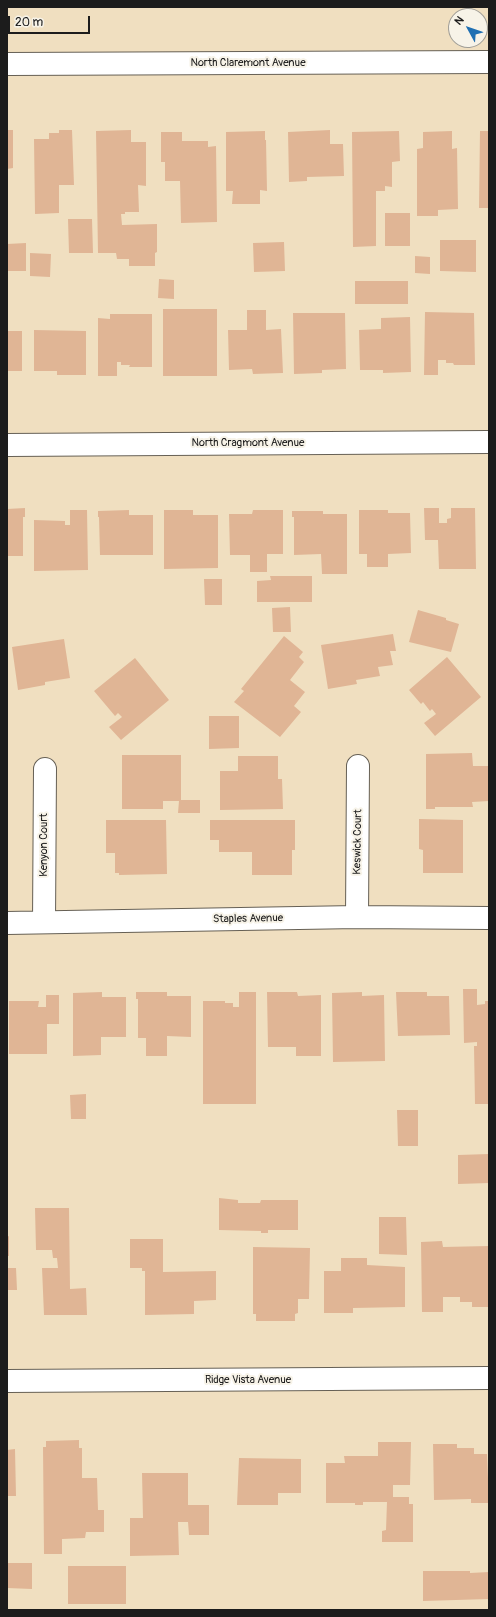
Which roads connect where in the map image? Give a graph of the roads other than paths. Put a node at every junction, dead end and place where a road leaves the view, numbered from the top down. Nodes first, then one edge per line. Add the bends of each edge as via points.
1 (489, 62) edge
2 (7, 64) edge
3 (489, 442) edge
4 (7, 445) edge
5 (358, 766) dead end
6 (45, 769) dead end
7 (357, 917) junction
8 (489, 918) edge
9 (44, 922) junction
10 (7, 923) edge
11 (489, 1378) edge
12 (7, 1381) edge

1 - 2 street, North Claremont Avenue
3 - 4 street, North Cragmont Avenue
5 - 7 street, Keswick Court
6 - 9 street, Kenyon Court
7 - 8 street, Staples Avenue
7 - 9 street, Staples Avenue
9 - 10 street, Staples Avenue
11 - 12 street, Ridge Vista Avenue

